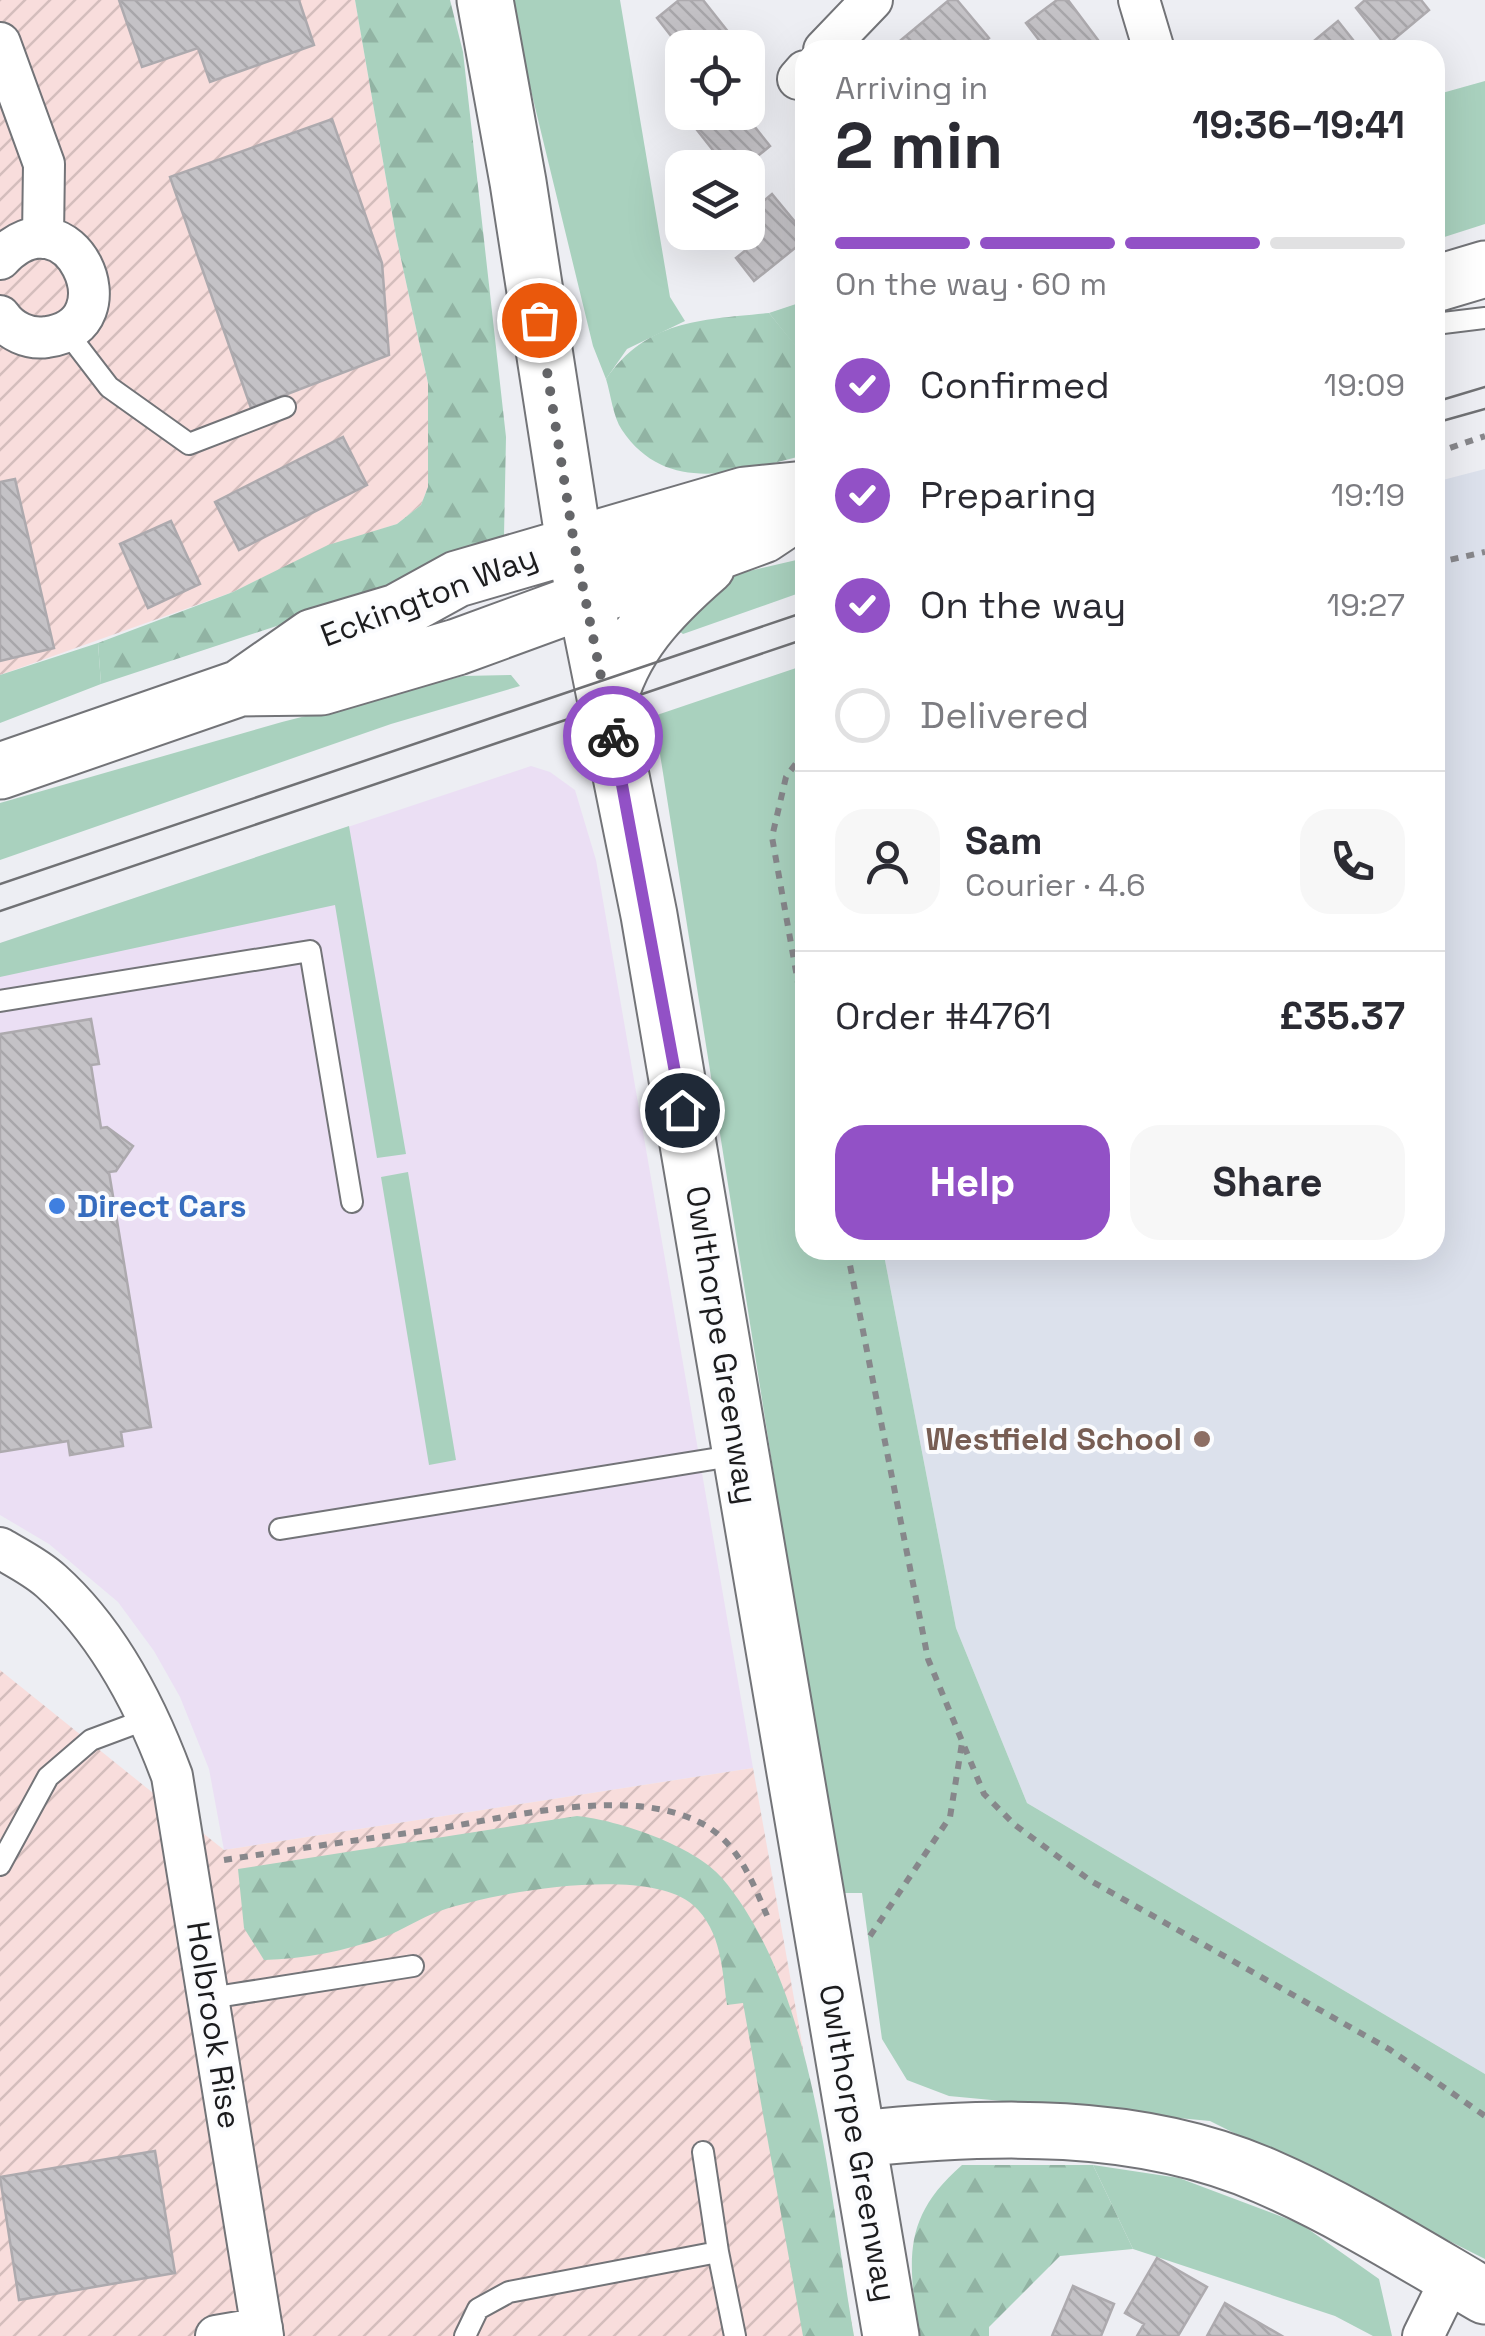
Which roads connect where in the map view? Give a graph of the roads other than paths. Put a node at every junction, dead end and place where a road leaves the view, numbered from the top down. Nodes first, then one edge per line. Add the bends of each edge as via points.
1 (485, 0) edge
2 (1147, 3) edge
3 (1153, 40) edge
4 (0, 43) edge
5 (43, 238) junction
6 (0, 260) edge
7 (1485, 270) edge
8 (1445, 281) edge
9 (0, 316) edge
10 (1485, 318) edge
11 (1445, 323) edge
12 (66, 332) junction
13 (285, 406) dead end
14 (795, 490) edge
15 (795, 514) edge
16 (574, 543) junction
17 (728, 548) junction
18 (398, 612) junction
19 (577, 621) junction
20 (240, 688) junction
21 (607, 708) junction
22 (0, 771) edge
23 (0, 1002) edge
24 (352, 1202) dead end
25 (740, 1455) junction
26 (280, 1529) dead end
27 (0, 1548) edge
28 (150, 1718) junction
29 (0, 1865) edge
30 (414, 1966) dead end
31 (210, 1998) junction
32 (859, 2139) junction
33 (703, 2152) dead end
34 (718, 2252) junction
35 (1469, 2287) edge
36 (262, 2332) edge
37 (216, 2336) edge
38 (466, 2336) edge
39 (735, 2336) edge
40 (892, 2336) edge
41 (1423, 2336) edge

1 - 16 street, Owlthorpe Greenway
2 - 3 street
4 - 5 street via 44,164
5 - 6 street via 26,240
5 - 12 street via 72,250 89,276 86,308
7 - 8 street
9 - 12 street via 35,338
10 - 11 lane
12 - 13 lane via 109,387 189,444
14 - 16 street, Eckington Way via 745,495
15 - 17 street, Eckington Way
16 - 18 street, Eckington Way via 456,579
16 - 19 street, Owlthorpe Greenway
17 - 19 street, Eckington Way
17 - 21 street via 648,623 614,676
18 - 19 street via 457,602 521,606
18 - 20 street, Eckington Way via 313,637
19 - 20 street, Eckington Way via 321,687
19 - 21 street, Owlthorpe Greenway
20 - 22 street, Eckington Way
21 - 25 street, Owlthorpe Greenway via 653,935
23 - 24 lane via 310,951
25 - 26 lane
25 - 32 street, Owlthorpe Greenway
27 - 28 street via 51,1581
28 - 29 lane via 91,1740 48,1776
28 - 31 street, Holbrook Rise via 172,1776
30 - 31 lane
31 - 36 street, Holbrook Rise
32 - 35 street via 1037,2130 1198,2154 1262,2174
32 - 40 street, Owlthorpe Greenway
33 - 34 lane
34 - 38 lane via 508,2292 478,2309
34 - 39 lane
35 - 41 street
36 - 37 street

